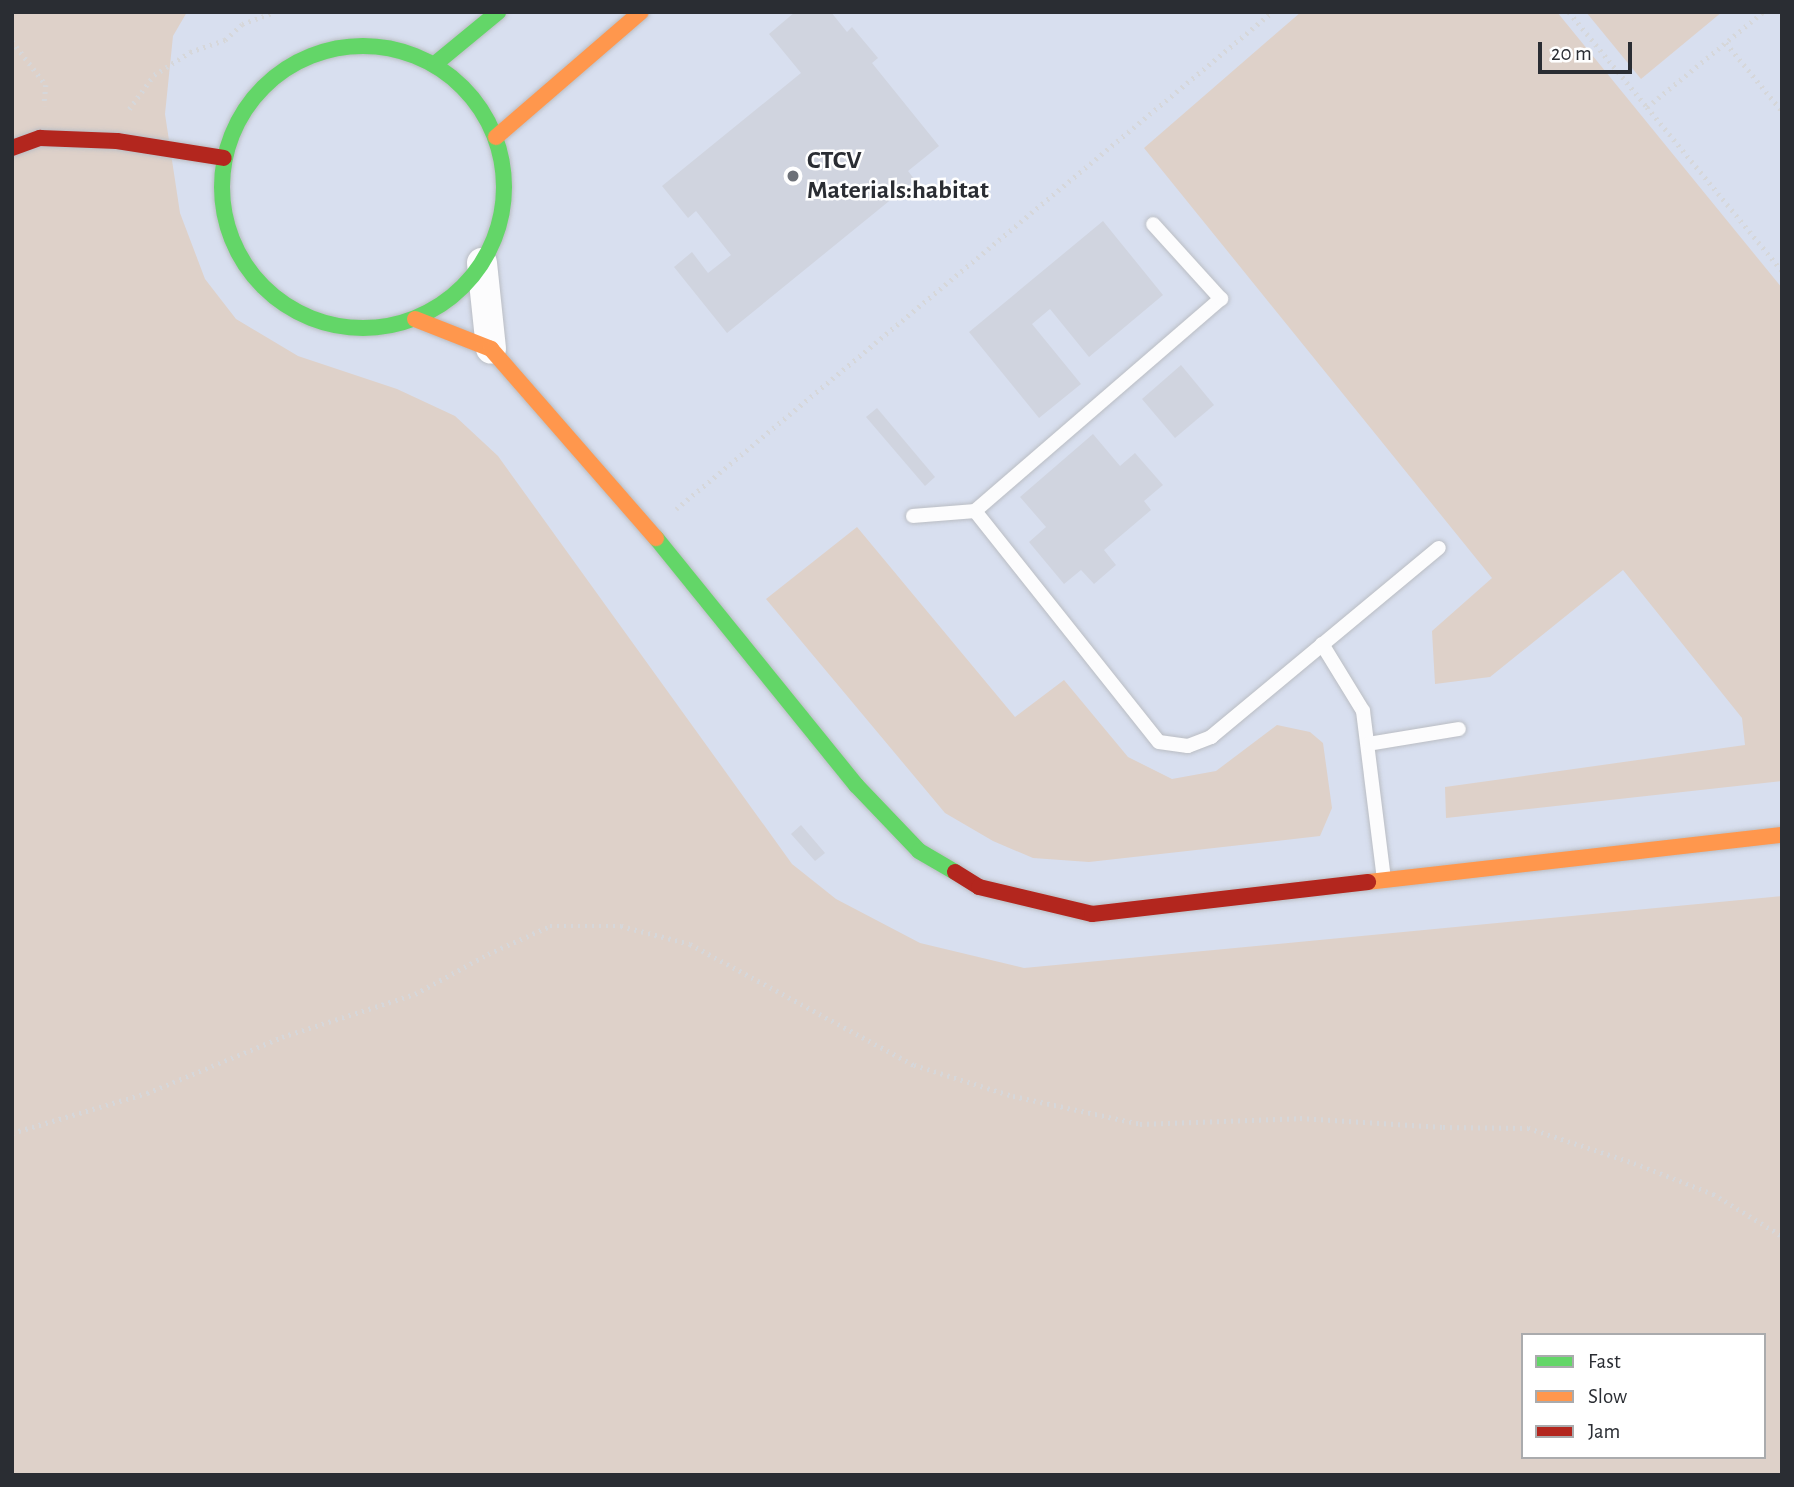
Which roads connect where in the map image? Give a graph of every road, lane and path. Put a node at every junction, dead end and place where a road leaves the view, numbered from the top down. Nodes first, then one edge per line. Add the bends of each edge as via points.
1 (275, 12) edge
2 (498, 12) edge
3 (642, 12) edge
4 (1272, 12) edge
5 (1569, 12) edge
6 (1763, 12) edge
7 (12, 41) edge
8 (1726, 43) junction
9 (435, 64) junction
10 (1647, 107) junction
11 (1782, 111) edge
12 (495, 137) junction
13 (40, 138) junction
14 (117, 141) junction
15 (12, 148) edge
16 (224, 158) junction
17 (1153, 224) dead end
18 (482, 263) junction
19 (1782, 271) edge
20 (415, 319) junction
21 (491, 349) junction
22 (975, 511) junction
23 (914, 516) dead end
24 (649, 531) junction
25 (1439, 548) dead end
26 (1322, 644) junction
27 (1459, 729) dead end
28 (1368, 744) junction
29 (1782, 835) edge
30 (1384, 881) junction
31 (12, 1133) edge
32 (1782, 1236) edge

1 - 14 path via 242,24 225,40 190,52 154,75 128,111
2 - 9 street
3 - 12 street
4 - 24 path
5 - 10 path
6 - 8 path
7 - 13 path via 46,85
8 - 10 path
8 - 11 path
9 - 12 street via 460,83 481,108
9 - 16 street via 393,48 349,46 306,57 268,81 240,116
10 - 19 path
12 - 18 street via 504,180 500,223
13 - 14 street
13 - 15 street
14 - 16 street
16 - 20 street via 222,203 233,246 254,279 282,304 323,324 358,328
17 - 22 lane via 1222,299
18 - 20 street via 453,297
18 - 21 street
20 - 21 street
21 - 24 street
22 - 23 lane
22 - 26 lane via 1159,742 1188,746 1211,737
24 - 30 street via 856,785 919,851 979,887 1092,914
25 - 26 lane
26 - 28 lane via 1363,711
27 - 28 lane
28 - 30 lane
29 - 30 street
31 - 32 path via 147,1093 282,1037 415,994 550,926 621,926 690,944 914,1065 1013,1096 1140,1124 1300,1118 1528,1128 1713,1194

